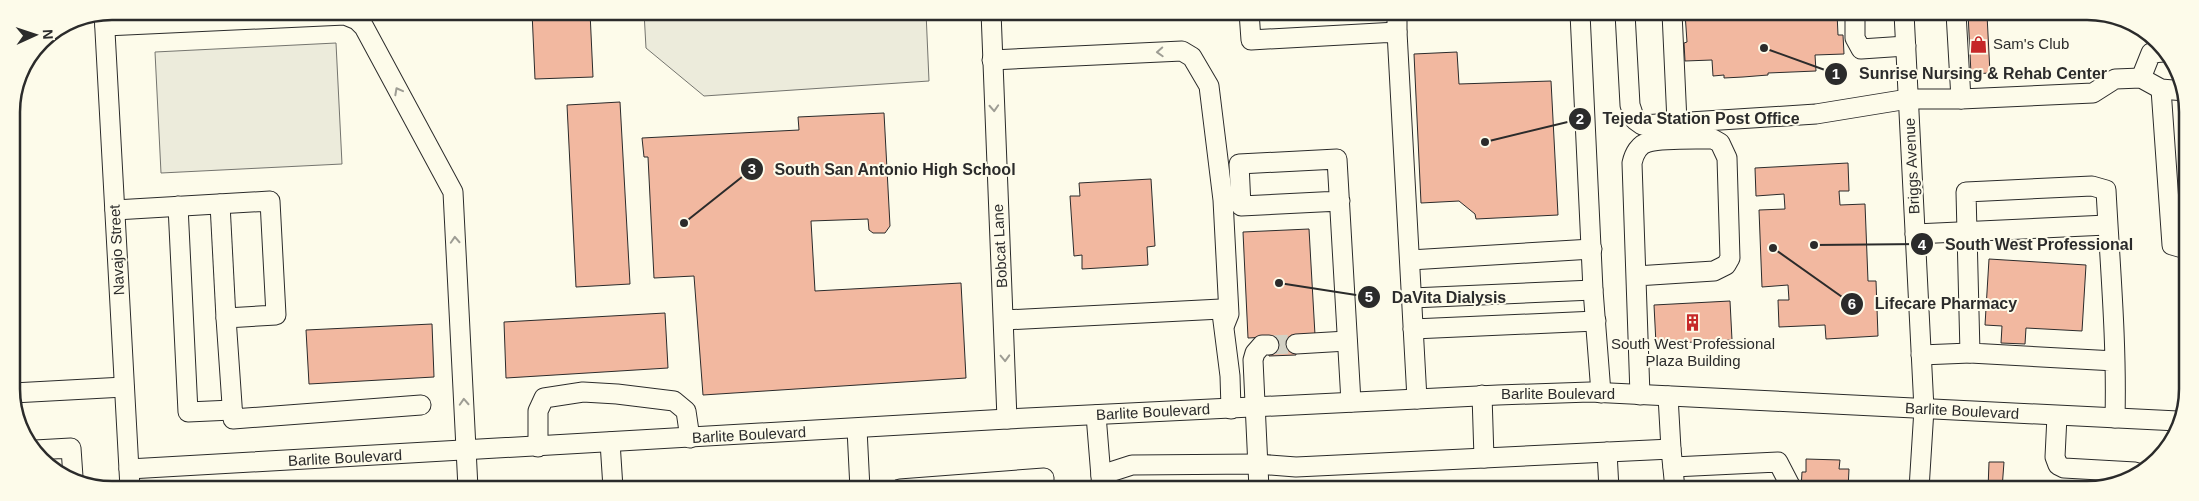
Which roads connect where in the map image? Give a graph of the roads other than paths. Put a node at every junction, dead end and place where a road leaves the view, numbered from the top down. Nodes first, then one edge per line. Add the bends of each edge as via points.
1 (105, 20) edge
2 (357, 20) edge
3 (991, 20) edge
4 (1250, 20) edge
5 (1397, 20) edge
6 (1580, 20) edge
7 (1625, 20) edge
8 (1672, 20) edge
9 (1855, 20) edge
10 (1904, 20) edge
11 (1956, 20) edge
12 (1398, 32) junction
13 (1906, 46) junction
14 (2157, 53) edge
15 (992, 60) junction
16 (2141, 78) junction
17 (2161, 89) junction
18 (2176, 90) edge
19 (1908, 99) junction
20 (1961, 99) junction
21 (1677, 122) junction
22 (1340, 201) junction
23 (220, 204) junction
24 (178, 206) junction
25 (114, 210) junction
26 (2107, 225) junction
27 (1966, 232) junction
28 (1915, 234) junction
29 (2179, 247) edge
30 (1592, 249) junction
31 (1410, 260) junction
32 (1636, 276) junction
33 (1594, 290) junction
34 (1412, 298) junction
35 (1223, 317) junction
36 (226, 318) junction
37 (1004, 320) junction
38 (1596, 321) junction
39 (1413, 329) junction
40 (1347, 341) junction
41 (1296, 344) tunnel mouth
42 (1268, 345) tunnel mouth
43 (1970, 353) junction
44 (1921, 355) junction
45 (2115, 361) junction
46 (124, 387) junction
47 (20, 393) edge
48 (1601, 393) junction
49 (1482, 395) junction
50 (1640, 395) junction
51 (1668, 396) junction
52 (1417, 399) junction
53 (1351, 402) junction
54 (421, 406) dead end
55 (1254, 408) junction
56 (1231, 409) junction
57 (1924, 409) junction
58 (232, 410) junction
59 (1096, 415) junction
60 (2057, 416) junction
61 (2115, 418) junction
62 (1007, 419) junction
63 (2173, 421) edge
64 (857, 429) junction
65 (690, 438) junction
66 (610, 442) junction
67 (538, 446) junction
68 (43, 450) edge
69 (466, 451) junction
70 (1607, 452) junction
71 (1484, 458) junction
72 (1672, 458) junction
73 (1257, 464) junction
74 (73, 472) edge
75 (2125, 473) edge
76 (129, 479) edge
77 (468, 481) edge
78 (613, 481) edge
79 (860, 481) edge
80 (1001, 481) edge
81 (1044, 481) edge
82 (1102, 481) edge
83 (1104, 481) edge
84 (1258, 481) edge
85 (1609, 481) edge
86 (1674, 481) edge
87 (1788, 481) edge
88 (1920, 481) edge

1 - 25 street, Navajo Street
69 -> 2 street via 453,192 364,27
3 - 15 street, Bobcat Lane
4 - 12 street via 1252,40
5 - 12 street
6 - 30 street
7 - 21 street via 1630,105 1635,120 1642,125
8 - 21 street
9 - 13 street via 1855,38 1861,48
10 - 13 street, Briggs Avenue
11 - 20 street
12 - 31 street
13 - 19 street, Briggs Avenue
14 - 16 street via 2151,53
35 -> 15 street via 1229,314 1223,200 1209,86 1192,57 1182,51
15 -> 37 street, Bobcat Lane
16 - 17 street
16 - 20 street via 2115,79 2093,93
17 - 18 street
17 - 29 street via 2172,245
19 - 20 street
19 - 21 street via 1816,114
19 - 28 street, Briggs Avenue
22 - 22 street via 1337,158 1239,164 1241,206
22 - 40 street
23 - 24 street
23 - 36 street
23 - 36 street via 270,201 276,315
24 - 25 street
24 - 58 street via 188,412
25 - 46 street, Navajo Street
26 - 27 street
26 - 27 street via 2106,190 2092,186 1966,192
26 - 45 street
27 - 28 street
27 - 43 street
28 - 44 street, Briggs Avenue
30 - 31 street
30 - 33 street
31 - 34 street
32 - 32 street via 1632,163 1639,148 1648,142 1712,139 1720,143 1727,158 1730,258 1726,265 1714,271
32 - 50 street
33 - 34 street
33 - 38 street
34 - 39 street
35 - 37 street
35 - 56 street
36 - 58 street
37 -> 62 street, Bobcat Lane
38 - 39 street
38 - 48 street
39 - 52 street
40 - 41 street
40 - 53 street
42 - 55 street via 1262,346 1252,360
43 - 44 street
43 - 45 street
44 - 57 street, Briggs Avenue
45 - 61 street
46 - 47 street
46 - 76 street, Navajo Street
48 - 49 street, Barlite Boulevard
48 - 50 street, Barlite Boulevard
49 - 52 street, Barlite Boulevard
49 - 71 street
50 - 51 street, Barlite Boulevard
51 - 57 street, Barlite Boulevard
51 - 72 street
52 - 53 street, Barlite Boulevard
53 - 55 street, Barlite Boulevard
54 - 58 street via 233,419
55 - 56 street, Barlite Boulevard
55 - 73 street
56 - 59 street, Barlite Boulevard
57 - 60 street, Barlite Boulevard
57 - 88 street, Briggs Avenue
59 - 62 street, Barlite Boulevard
59 - 82 street
60 - 61 street, Barlite Boulevard
60 - 75 street via 2055,457 2058,465
61 - 63 street, Barlite Boulevard
62 - 64 street, Barlite Boulevard
64 - 65 street, Barlite Boulevard
64 - 79 street
65 - 66 street, Barlite Boulevard
65 - 67 street via 686,411 674,401 583,392 544,398 538,411
66 - 67 street, Barlite Boulevard
66 - 78 street
67 - 69 street, Barlite Boulevard
68 - 74 street via 72,448
69 - 76 street, Barlite Boulevard
69 - 77 street
70 - 71 street
70 - 72 street
70 - 85 street
71 - 73 street via 1296,467
72 - 86 street
72 - 87 street via 1778,462
73 - 83 street via 1132,465
73 - 84 street
80 - 81 street via 1044,478

